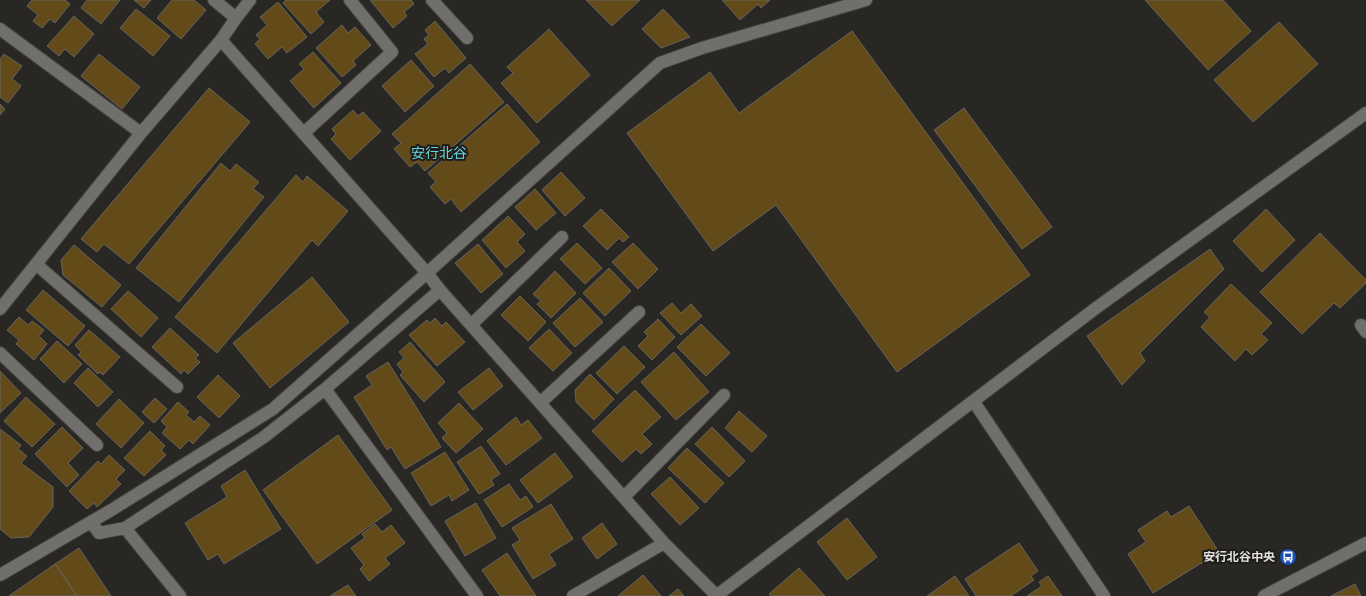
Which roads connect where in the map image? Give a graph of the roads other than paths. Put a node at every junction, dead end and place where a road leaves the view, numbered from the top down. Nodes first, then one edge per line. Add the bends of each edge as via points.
1 (214, 0) edge
2 (250, 0) edge
3 (350, 0) edge
4 (432, 0) edge
5 (866, 0) edge
6 (236, 18) junction
7 (0, 29) edge
8 (467, 38) dead end
9 (221, 40) junction
10 (1366, 113) edge
11 (141, 132) junction
12 (304, 133) junction
13 (562, 237) dead end
14 (36, 264) junction
15 (427, 273) junction
16 (440, 290) junction
17 (0, 309) edge
18 (639, 312) dead end
19 (471, 325) junction
20 (0, 353) edge
21 (177, 387) dead end
22 (325, 389) junction
23 (724, 395) dead end
24 (974, 402) junction
25 (540, 403) junction
26 (97, 445) dead end
27 (624, 497) junction
28 (91, 522) junction
29 (125, 528) junction
30 (664, 543) junction
31 (1366, 543) edge
32 (0, 575) edge
33 (180, 596) edge
34 (477, 596) edge
35 (573, 596) edge
36 (716, 596) edge
37 (1104, 596) edge
38 (1264, 596) edge

1 - 6 street
2 - 6 street
3 - 12 street via 392,52
4 - 8 street
5 - 15 street via 702,48 660,63
6 - 9 street
7 - 11 street
9 - 11 street
9 - 12 street
10 - 24 street via 1096,308
11 - 14 street
12 - 15 street
13 - 19 street
14 - 17 street
14 - 21 street
15 - 16 street
15 - 28 street via 273,409
16 - 19 street
16 - 22 street
18 - 25 street
19 - 25 street
20 - 26 street
22 - 29 street via 264,437
22 - 34 street
23 - 27 street
24 - 36 street
24 - 37 street
25 - 27 street
27 - 30 street
28 - 29 street via 99,533
28 - 32 street
29 - 33 street
30 - 35 street
30 - 36 street
31 - 38 street

